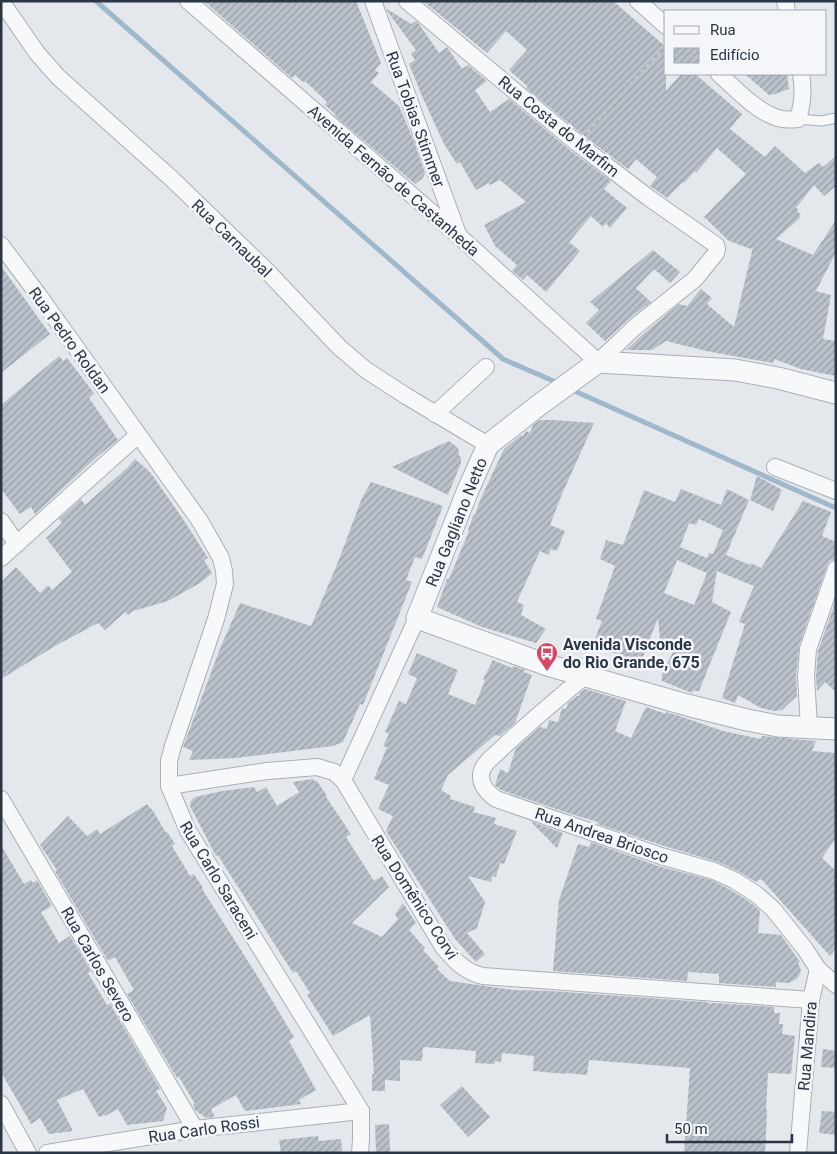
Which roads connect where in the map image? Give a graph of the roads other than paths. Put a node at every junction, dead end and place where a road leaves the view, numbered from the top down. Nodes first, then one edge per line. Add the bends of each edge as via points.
1 (1, 1) edge
2 (188, 1) edge
3 (373, 1) edge
4 (407, 1) edge
5 (638, 1) edge
6 (664, 24) edge
7 (720, 75) edge
8 (801, 75) edge
9 (836, 118) edge
10 (798, 119) junction
11 (459, 236) junction
12 (1, 245) edge
13 (598, 362) junction
14 (486, 367) dead end
15 (836, 393) edge
16 (435, 414) junction
17 (138, 435) junction
18 (488, 445) junction
19 (775, 467) dead end
20 (836, 491) edge
21 (1, 521) edge
22 (17, 544) junction
23 (1, 558) edge
24 (836, 569) edge
25 (417, 618) junction
26 (585, 676) junction
27 (809, 727) junction
28 (836, 729) edge
29 (343, 780) junction
30 (169, 786) junction
31 (1, 799) edge
32 (818, 969) junction
33 (836, 984) edge
34 (811, 1000) junction
35 (1, 1104) edge
36 (361, 1111) junction
37 (195, 1129) junction
38 (28, 1153) edge
39 (47, 1153) edge
40 (360, 1153) edge
41 (798, 1153) edge

1 - 16 street, Rua Carnaubal via 58,77 172,178 267,271 338,347 366,370
2 - 11 street, Avenida Fernão de Castanheda
3 - 11 street, Rua Tobias Stimmer
4 - 13 street, Rua Costa do Marfim via 577,143 716,245 716,253 695,279 635,327
5 - 6 street
7 - 10 street via 775,118
8 - 10 street via 803,96
9 - 10 lane via 822,121
11 - 13 street, Avenida Fernão de Castanheda
12 - 17 street, Rua Pedro Roldan
13 - 15 street via 735,370
13 - 18 street, Rua Gagliano Netto
14 - 16 street
16 - 18 street, Rua Carnaubal
17 - 22 street
17 - 30 street, Rua Carlo Saraceni via 200,521 221,558 224,570 216,619 172,746
18 - 25 street, Rua Gagliano Netto
19 - 20 street
21 - 22 street
22 - 23 street
24 - 27 street via 808,649
25 - 26 street
25 - 29 street, Rua Gagliano Netto
26 - 27 street via 747,720
26 - 32 street, Rua Andrea Briosco via 489,760 482,769 483,787 505,802 734,880 773,909
27 - 28 street
29 - 30 street via 334,772 317,767
29 - 34 street, Rua Domênico Corvi via 443,947 466,970 483,976
30 - 36 street, Rua Carlo Saraceni via 188,831
31 - 37 street, Rua Carlos Severo
32 - 33 street, Rua Andrea Briosco
32 - 34 street, Rua Mandira
34 - 41 street, Rua Mandira
35 - 38 street
36 - 37 street, Rua Carlo Rossi
36 - 40 street
37 - 39 street, Rua Carlo Rossi

